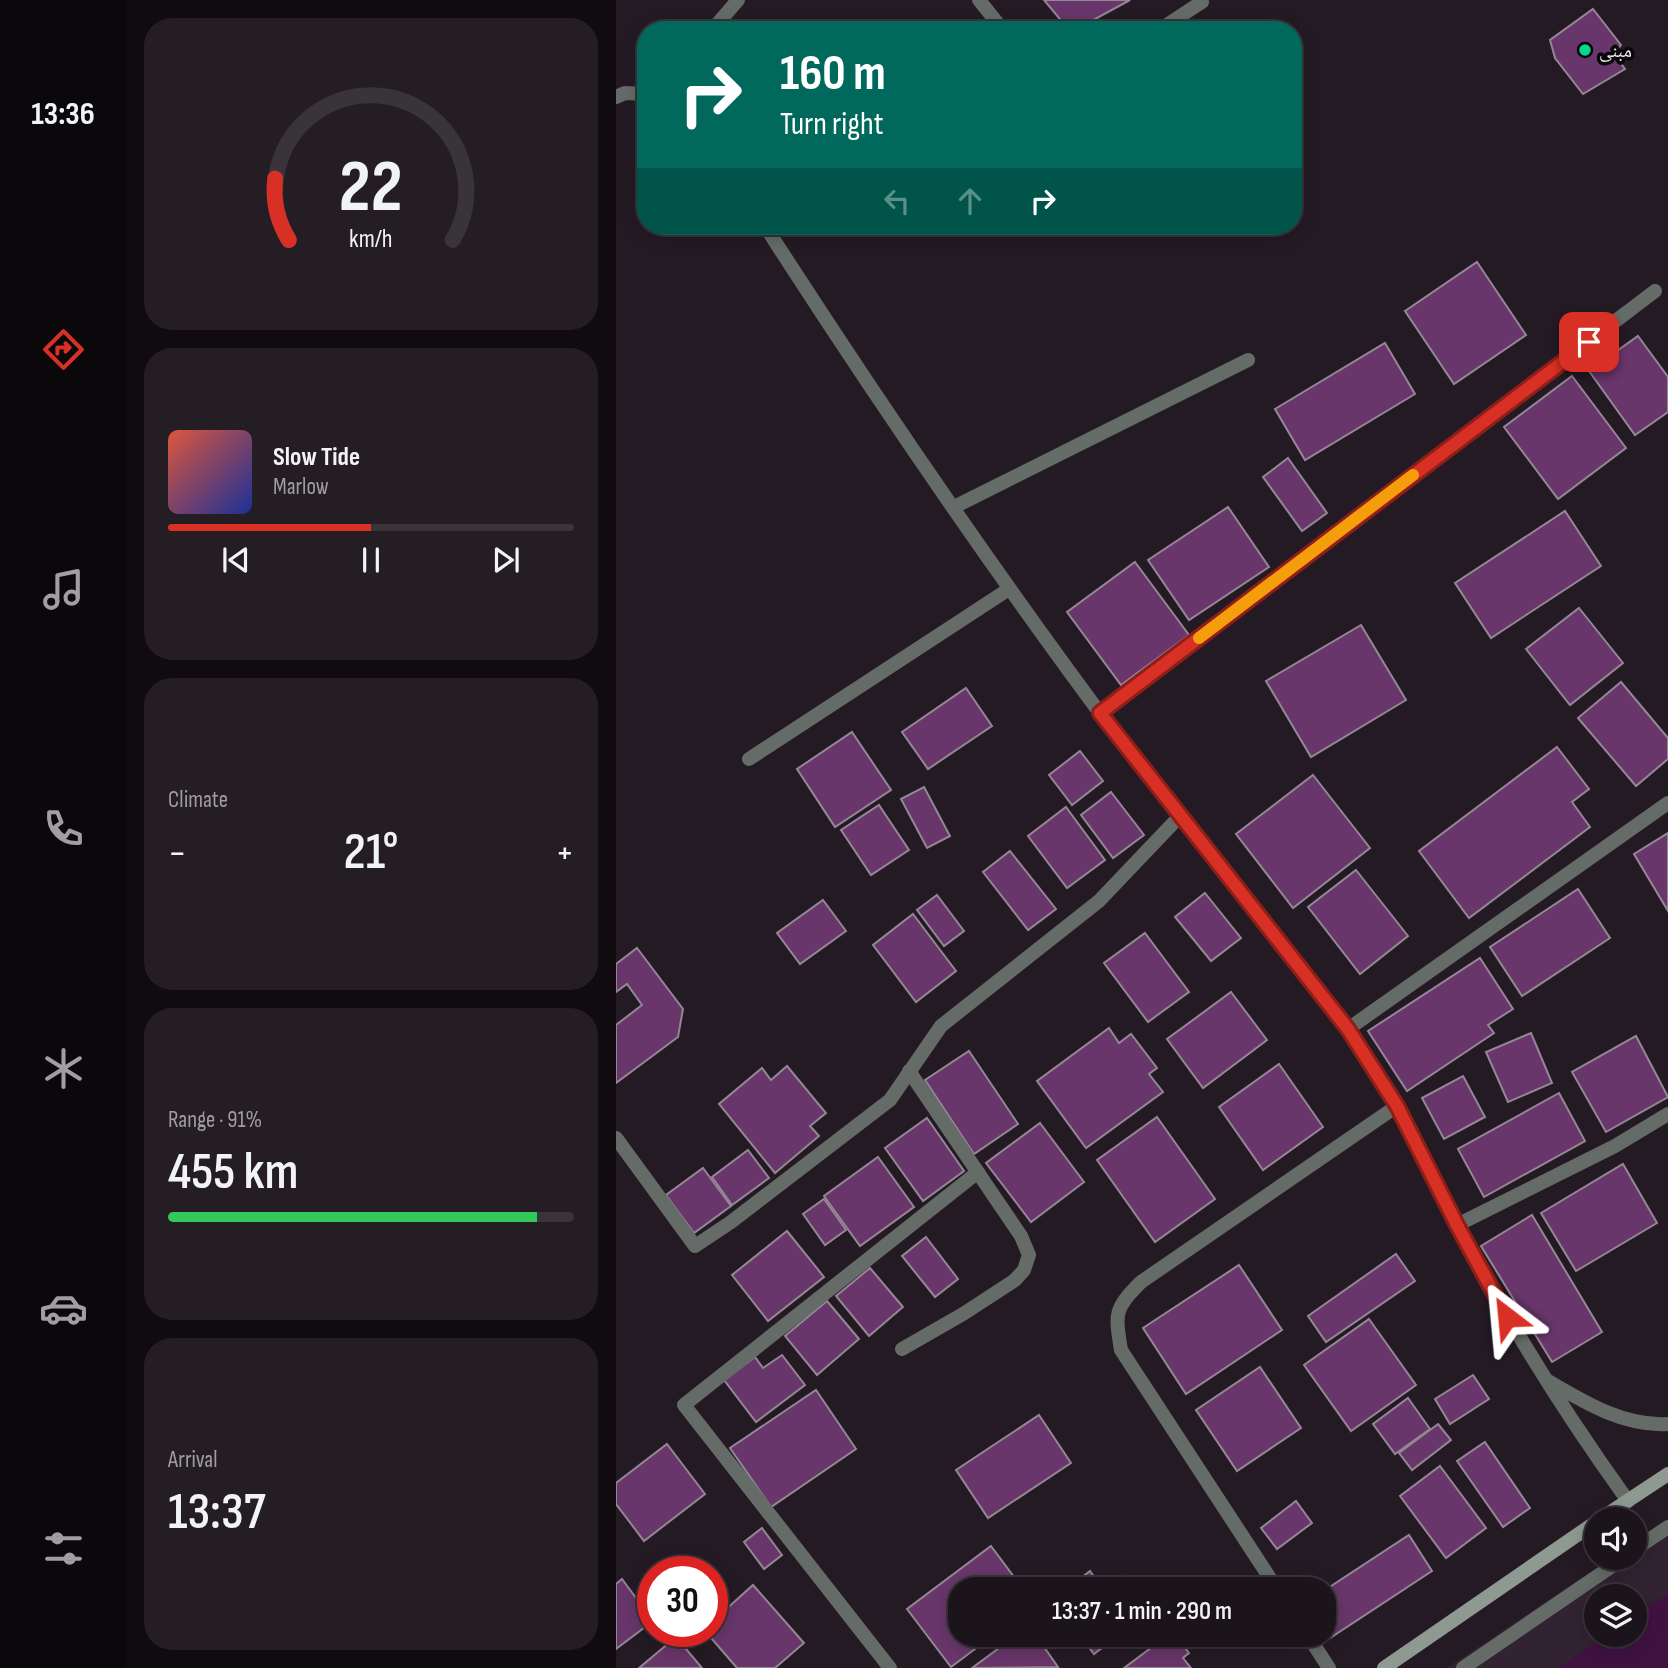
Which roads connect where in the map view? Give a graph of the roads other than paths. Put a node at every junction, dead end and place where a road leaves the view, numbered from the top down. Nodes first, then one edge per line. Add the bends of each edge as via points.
1 (738, 0) edge
2 (978, 0) edge
3 (1202, 2) dead end
4 (720, 21) edge
5 (996, 21) edge
6 (1173, 21) edge
7 (637, 94) edge
8 (616, 97) edge
9 (771, 235) edge
10 (1655, 291) dead end
11 (1248, 360) dead end
12 (954, 508) junction
13 (1009, 589) junction
14 (1100, 713) junction
15 (749, 759) dead end
16 (1668, 803) edge
17 (1180, 816) junction
18 (1348, 1029) junction
19 (909, 1071) junction
20 (1397, 1106) junction
21 (1668, 1114) edge
22 (616, 1138) edge
23 (978, 1172) junction
24 (1457, 1225) junction
25 (902, 1349) dead end
26 (1544, 1378) junction
27 (1668, 1424) edge
28 (1668, 1474) edge
29 (1628, 1501) junction
30 (1619, 1507) edge
31 (1668, 1527) edge
32 (1584, 1530) edge
33 (1647, 1541) edge
34 (1606, 1570) edge
35 (1269, 1577) edge
36 (1315, 1647) edge
37 (890, 1668) edge
38 (1329, 1668) edge
39 (1384, 1668) edge
40 (1463, 1668) edge

1 - 4 street
2 - 5 street
3 - 6 street
7 - 8 street
9 - 12 street
10 - 14 street
11 - 12 street
12 - 13 street
13 - 14 street
13 - 15 street
14 - 17 street
16 - 18 street
17 - 18 street
17 - 19 street via 1099,901 941,1027
18 - 20 street
19 - 22 street via 890,1100 695,1246
19 - 23 street
20 - 24 street
20 - 35 street via 1141,1282 1121,1302 1116,1321 1121,1350
21 - 24 street via 1615,1146
23 - 25 street via 1021,1236 1029,1255 1024,1270 974,1308
23 - 37 street via 684,1405
24 - 26 street
26 - 27 street via 1622,1418
26 - 29 street
28 - 29 main road
29 - 30 main road
31 - 33 street
32 - 39 main road
34 - 40 street
36 - 38 street

